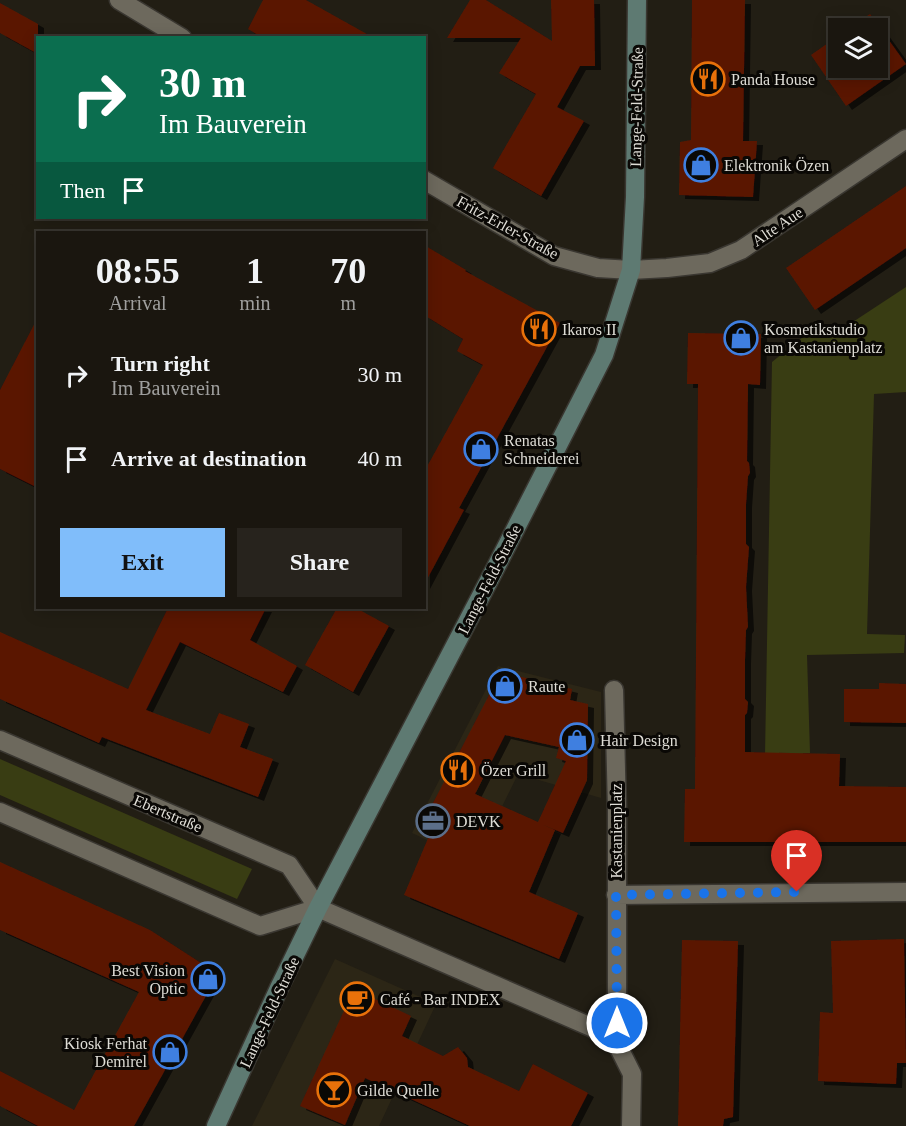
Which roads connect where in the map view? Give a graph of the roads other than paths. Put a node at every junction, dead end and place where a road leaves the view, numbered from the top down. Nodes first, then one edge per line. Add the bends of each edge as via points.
1 (119, 0) edge
2 (637, 0) edge
3 (179, 36) edge
4 (906, 139) edge
5 (426, 181) edge
6 (631, 270) junction
7 (614, 690) dead end
8 (0, 740) edge
9 (0, 812) edge
10 (906, 892) edge
11 (616, 895) junction
12 (318, 908) junction
13 (617, 1044) junction
14 (216, 1126) edge
15 (631, 1126) edge

1 - 3 street
2 - 6 street, Lange-Feld-Straße
4 - 6 street, Alte Aue via 741,250 710,263
5 - 6 street, Fritz-Erler-Straße via 554,256 598,268
6 - 12 street, Lange-Feld-Straße via 604,355
7 - 11 street, Kastanienplatz
8 - 12 street, Ebertstraße via 289,865
9 - 12 street via 260,926
10 - 11 street
11 - 13 street, Kastanienplatz
12 - 13 street via 591,1027
12 - 14 street, Lange-Feld-Straße
13 - 15 street via 632,1074

